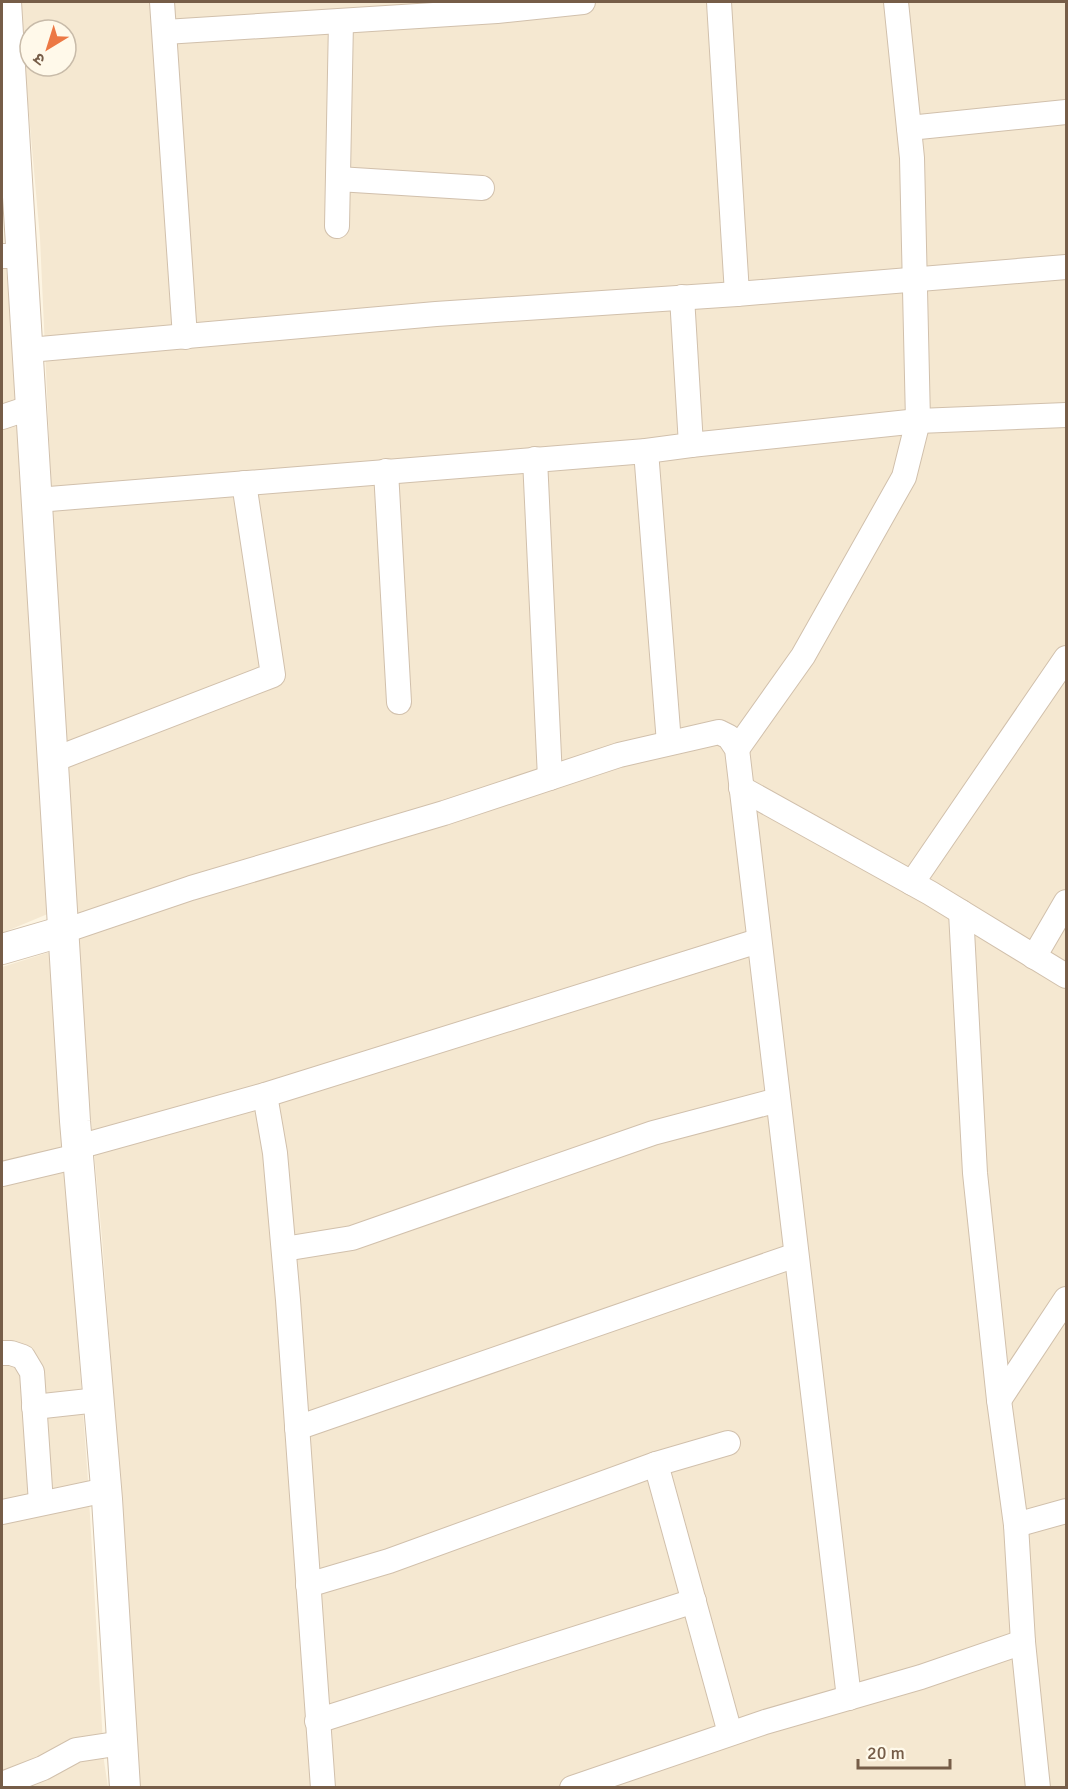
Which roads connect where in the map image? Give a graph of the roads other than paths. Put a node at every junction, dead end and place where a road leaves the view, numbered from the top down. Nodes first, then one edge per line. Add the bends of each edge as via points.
1 (6, 2) edge
2 (162, 2) edge
3 (583, 2) edge
4 (719, 2) edge
5 (896, 2) edge
6 (497, 6) edge
7 (341, 21) junction
8 (165, 32) junction
9 (1066, 112) edge
10 (909, 128) junction
11 (8, 130) edge
12 (338, 179) junction
13 (482, 188) dead end
14 (337, 226) dead end
15 (12, 256) edge
16 (1066, 267) edge
17 (915, 280) junction
18 (736, 294) junction
19 (682, 297) junction
20 (184, 337) junction
21 (29, 350) junction
22 (32, 407) junction
23 (1066, 415) edge
24 (2, 417) edge
25 (918, 421) junction
26 (691, 445) junction
27 (646, 451) junction
28 (535, 459) junction
29 (386, 471) junction
30 (244, 483) junction
31 (38, 500) junction
32 (1066, 658) edge
33 (399, 702) dead end
34 (669, 743) junction
35 (737, 749) junction
36 (53, 760) junction
37 (550, 778) junction
38 (741, 788) junction
39 (912, 883) junction
40 (1066, 902) edge
41 (961, 912) junction
42 (64, 931) junction
43 (758, 940) junction
44 (2, 949) edge
45 (1034, 957) junction
46 (1066, 976) edge
47 (266, 1095) junction
48 (778, 1100) junction
49 (78, 1151) junction
50 (2, 1174) edge
51 (284, 1249) junction
52 (796, 1255) junction
53 (1066, 1299) edge
54 (2, 1353) edge
55 (98, 1400) junction
56 (999, 1400) junction
57 (34, 1407) junction
58 (297, 1428) junction
59 (728, 1443) dead end
60 (656, 1464) junction
61 (106, 1490) junction
62 (41, 1503) junction
63 (1066, 1511) edge
64 (2, 1512) edge
65 (1016, 1525) junction
66 (308, 1585) junction
67 (694, 1601) junction
68 (1023, 1642) junction
69 (849, 1698) junction
70 (317, 1721) junction
71 (730, 1733) junction
72 (122, 1743) junction
73 (2, 1784) edge
74 (124, 1788) edge
75 (323, 1788) edge
76 (572, 1788) edge
77 (1038, 1788) edge

1 - 11 street
2 - 8 street
3 - 6 street
4 - 18 street
5 - 10 street
6 - 7 street
7 - 8 street
7 - 12 street
8 - 20 street
9 - 10 street
10 - 17 street
11 - 15 street
12 - 13 street
12 - 14 street
15 - 21 street
16 - 17 street
17 - 18 street
17 - 25 street
18 - 19 street
19 - 20 street
19 - 26 street
20 - 21 street
21 - 22 street
22 - 24 street
22 - 31 street
23 - 25 street
25 - 26 street
25 - 35 street via 904,477 803,656
26 - 27 street
27 - 28 street
27 - 34 street
28 - 29 street
28 - 37 street
29 - 30 street
29 - 33 street
30 - 31 street
30 - 36 street via 273,675
31 - 36 street
32 - 39 street
34 - 35 street via 719,732 729,737
34 - 37 street
35 - 38 street
36 - 42 street
37 - 42 street
38 - 39 street
38 - 43 street
39 - 41 street
40 - 45 street
41 - 45 street
41 - 56 street via 975,1173
42 - 44 street
42 - 49 street
43 - 47 street
43 - 48 street
45 - 46 street
47 - 49 street
47 - 51 street
48 - 51 street via 653,1133 352,1238
48 - 52 street
49 - 50 street
49 - 55 street
51 - 58 street
52 - 58 street
52 - 69 street
53 - 56 street
54 - 57 street via 23,1357 32,1372
55 - 57 street
55 - 61 street
56 - 65 street
57 - 62 street
58 - 66 street
59 - 60 street
60 - 66 street via 389,1561
60 - 67 street
61 - 62 street
61 - 72 street
62 - 64 street
63 - 65 street
65 - 68 street
66 - 70 street
67 - 70 street
67 - 71 street
68 - 69 street
68 - 77 street
69 - 71 street
70 - 75 street
71 - 76 street
72 - 73 street via 76,1750
72 - 74 street

